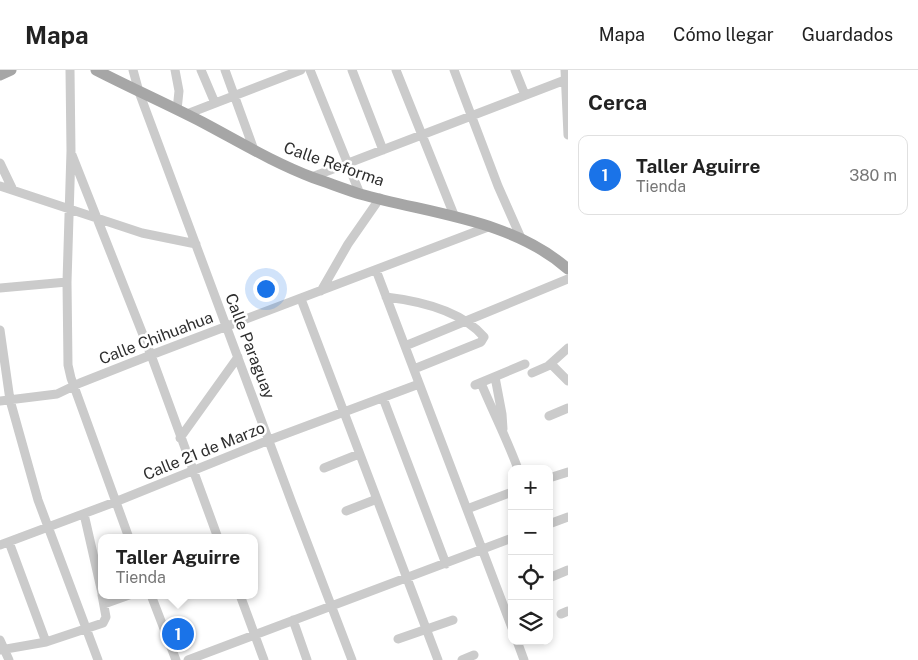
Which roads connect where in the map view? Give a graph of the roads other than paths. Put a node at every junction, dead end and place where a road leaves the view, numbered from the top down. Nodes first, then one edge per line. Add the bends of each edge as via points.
1 (11, 70) edge
2 (70, 70) edge
3 (96, 70) edge
4 (132, 70) edge
5 (175, 70) edge
6 (201, 70) edge
7 (224, 70) edge
8 (301, 70) edge
9 (310, 70) edge
10 (352, 70) edge
11 (396, 70) edge
12 (454, 70) edge
13 (515, 70) edge
14 (0, 75) edge
15 (565, 75) edge
16 (139, 92) junction
17 (525, 95) junction
18 (234, 96) junction
19 (215, 103) junction
20 (182, 112) junction
21 (472, 116) junction
22 (421, 135) junction
23 (568, 135) edge
24 (254, 150) junction
25 (383, 150) junction
26 (71, 151) junction
27 (0, 163) edge
28 (347, 164) junction
29 (312, 177) junction
30 (0, 186) edge
31 (12, 188) junction
32 (360, 194) junction
33 (380, 198) junction
34 (69, 208) junction
35 (454, 215) junction
36 (99, 219) junction
37 (488, 227) junction
38 (521, 238) junction
39 (196, 244) junction
40 (568, 269) edge
41 (376, 270) junction
42 (568, 280) edge
43 (67, 282) junction
44 (0, 288) edge
45 (321, 291) junction
46 (386, 297) junction
47 (301, 299) junction
48 (464, 321) junction
49 (227, 326) junction
50 (0, 330) edge
51 (405, 346) junction
52 (568, 348) edge
53 (151, 355) junction
54 (560, 356) junction
55 (238, 357) junction
56 (568, 362) edge
57 (525, 364) dead end
58 (551, 364) junction
59 (414, 369) junction
60 (532, 373) dead end
61 (495, 377) junction
62 (568, 381) edge
63 (419, 384) junction
64 (74, 386) junction
65 (383, 398) junction
66 (5, 400) edge
67 (568, 408) edge
68 (344, 413) junction
69 (549, 416) dead end
70 (503, 429) junction
71 (180, 438) junction
72 (270, 440) junction
73 (360, 454) junction
74 (516, 465) edge
75 (324, 468) dead end
76 (193, 472) junction
77 (568, 472) edge
78 (553, 477) edge
79 (508, 494) edge
80 (376, 499) junction
81 (115, 502) junction
82 (467, 509) junction
83 (346, 511) dead end
84 (84, 514) junction
85 (568, 516) edge
86 (553, 522) edge
87 (48, 528) junction
88 (127, 534) edge
89 (216, 534) edge
90 (508, 540) edge
91 (4, 543) edge
92 (482, 550) junction
93 (446, 564) junction
94 (568, 570) edge
95 (98, 575) edge
96 (553, 576) edge
97 (406, 578) junction
98 (103, 599) edge
99 (153, 599) edge
100 (241, 599) edge
101 (331, 605) junction
102 (508, 618) edge
103 (293, 620) junction
104 (453, 620) dead end
105 (86, 629) junction
106 (426, 629) junction
107 (254, 634) junction
108 (0, 640) edge
109 (398, 640) dead end
110 (46, 642) junction
111 (518, 645) edge
112 (2, 649) edge
113 (474, 656) dead end
114 (9, 660) edge
115 (98, 660) edge
116 (176, 660) edge
117 (188, 660) edge
118 (264, 660) edge
119 (307, 660) edge
120 (352, 660) edge
121 (438, 660) edge
122 (462, 660) edge
123 (524, 660) edge

1 - 14 main road
2 - 26 street
3 - 16 main road, Calle Reforma
4 - 16 street, Calle Paraguay
5 - 20 street
6 - 19 street
7 - 18 street
8 - 18 street
9 - 28 street
10 - 25 street
11 - 22 street
12 - 21 street
13 - 17 street
15 - 17 street
15 - 23 street
16 - 20 main road, Calle Reforma
16 - 39 street, Calle Paraguay
17 - 21 street
18 - 19 street
18 - 24 street
19 - 20 street
20 - 24 main road, Calle Reforma
21 - 22 street
21 - 38 street
22 - 25 street
22 - 35 street
24 - 29 main road, Calle Reforma
25 - 28 street
26 - 34 street
26 - 36 street
27 - 31 street
28 - 29 street
28 - 32 street
29 - 32 main road, Calle Reforma
30 - 31 street
31 - 34 street
32 - 33 main road, Calle Reforma
33 - 35 main road, Calle Reforma
33 - 45 street
34 - 36 street
34 - 43 street
35 - 37 main road, Calle Reforma
36 - 39 street via 142,233
36 - 53 street via 115,268
37 - 38 main road, Calle Reforma
37 - 41 street, Calle Chihuahua
38 - 40 main road, Calle Reforma via 556,258
39 - 49 street, Calle Paraguay
41 - 45 street, Calle Chihuahua
41 - 46 street
42 - 48 street
43 - 44 street
43 - 64 street via 68,365
45 - 47 street, Calle Chihuahua
46 - 48 street via 430,305
46 - 51 street
47 - 49 street, Calle Chihuahua
47 - 68 street
48 - 51 street
48 - 59 street via 484,337 482,340
49 - 53 street, Calle Chihuahua
49 - 55 street, Calle Paraguay
50 - 66 street
51 - 59 street
52 - 54 street
53 - 64 street, Calle Chihuahua
53 - 71 street
54 - 56 street
54 - 58 street
55 - 71 street
55 - 72 street, Calle Paraguay
57 - 61 street
58 - 60 street
58 - 62 street
59 - 63 street
61 - 70 street
61 - 70 street via 478,384
63 - 65 street, Calle 21 de Marzo
63 - 82 street
64 - 66 street, Calle Chihuahua via 52,395
64 - 81 street
65 - 68 street, Calle 21 de Marzo
65 - 93 street
66 - 87 street
67 - 69 street
68 - 72 street, Calle 21 de Marzo
68 - 73 street
70 - 74 street
71 - 76 street
72 - 76 street, Calle 21 de Marzo
72 - 101 street, Calle Paraguay
73 - 75 street
73 - 80 street
76 - 81 street, Calle 21 de Marzo
76 - 89 street
77 - 78 street
79 - 82 street
80 - 83 street
80 - 97 street
81 - 84 street, Calle 21 de Marzo
81 - 88 street
82 - 92 street
84 - 87 street, Calle 21 de Marzo
84 - 95 street
85 - 86 street
87 - 91 street, Calle 21 de Marzo
87 - 105 street
90 - 92 street
91 - 110 street
92 - 93 street
92 - 102 street
93 - 97 street
94 - 96 street
97 - 101 street
97 - 106 street
98 - 105 street via 105,621
99 - 116 street
100 - 107 street
101 - 103 street
101 - 120 street, Calle Paraguay
103 - 107 street
103 - 119 street
104 - 106 street
105 - 110 street
105 - 115 street
106 - 109 street
106 - 121 street
107 - 117 street
107 - 118 street
108 - 112 street
110 - 112 street
111 - 123 street
112 - 114 street
113 - 122 street

